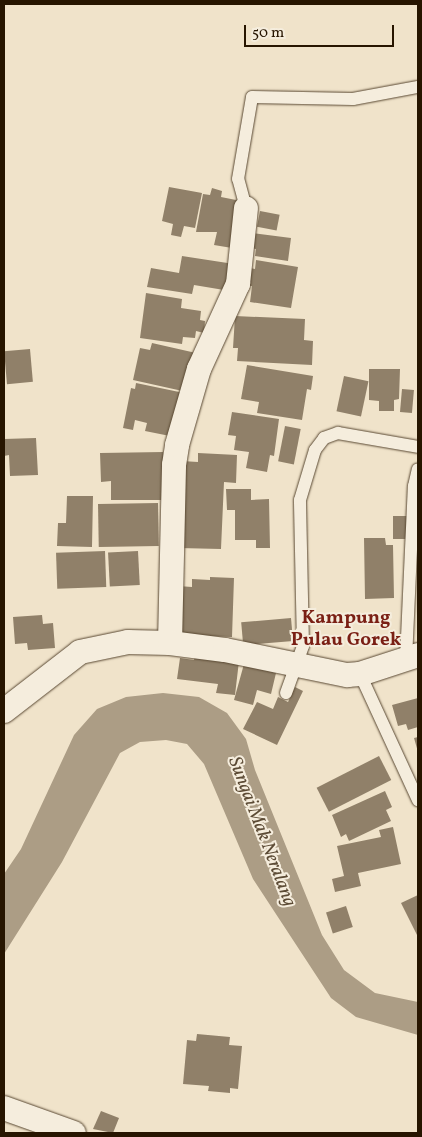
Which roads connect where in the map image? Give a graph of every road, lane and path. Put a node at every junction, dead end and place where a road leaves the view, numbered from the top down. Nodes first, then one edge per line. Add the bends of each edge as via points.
1 (418, 87) edge
2 (246, 208) joint
3 (418, 448) edge
4 (418, 469) edge
5 (170, 643) junction
6 (412, 657) edge
7 (296, 667) junction
8 (360, 674) junction
9 (286, 693) dead end
10 (4, 710) edge
11 (418, 800) edge
12 (4, 1108) edge
13 (74, 1133) edge

1 - 2 lane via 353,99 252,97 238,179
2 - 5 street via 238,284 199,368 177,445
3 - 7 lane via 338,433 324,438 314,450 300,500 303,646
4 - 6 lane via 414,486
5 - 7 street via 225,650
5 - 10 street via 128,642 80,652
6 - 8 street
7 - 8 street
7 - 9 lane
8 - 11 lane
12 - 13 street

